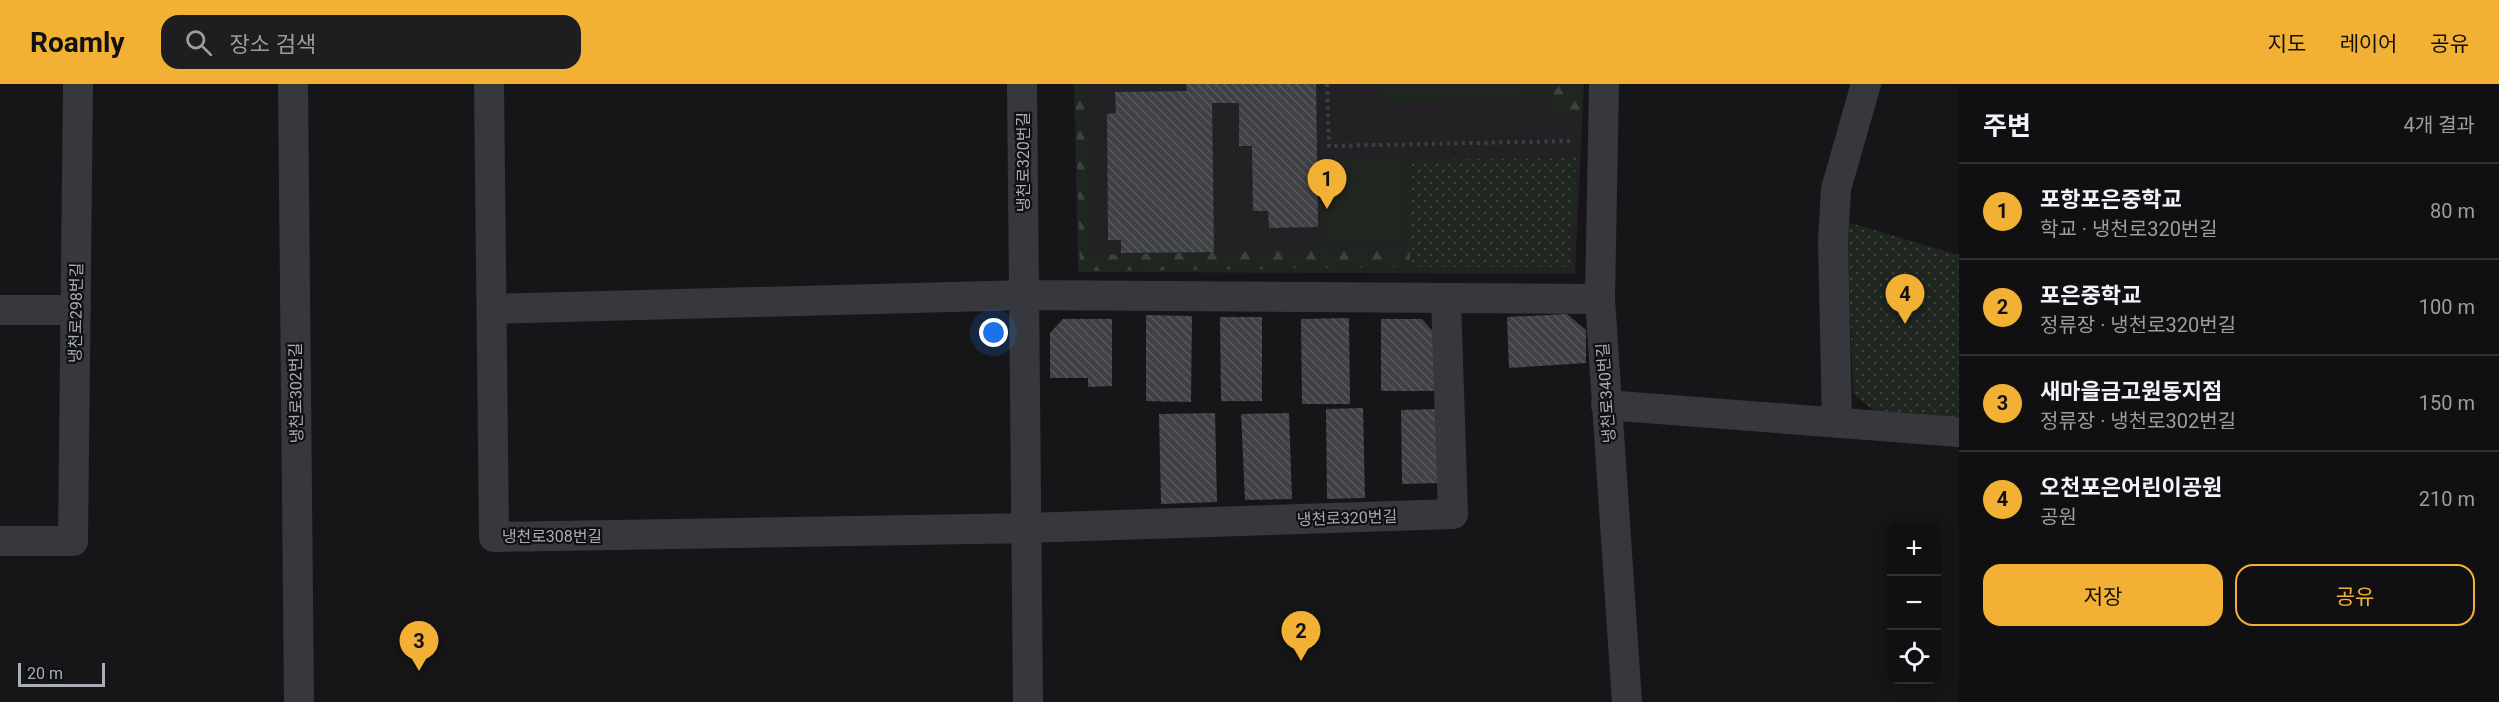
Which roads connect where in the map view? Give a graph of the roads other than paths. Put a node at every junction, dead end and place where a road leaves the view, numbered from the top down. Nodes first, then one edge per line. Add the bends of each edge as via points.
1 (78, 84) edge
2 (293, 84) edge
3 (489, 84) edge
4 (1022, 84) edge
5 (1604, 84) edge
6 (1866, 84) edge
7 (1024, 295) junction
8 (1446, 299) junction
9 (1600, 299) junction
10 (492, 309) junction
11 (0, 310) edge
12 (76, 310) junction
13 (1606, 405) junction
14 (1836, 423) junction
15 (1959, 432) edge
16 (1026, 528) junction
17 (0, 542) edge
18 (299, 702) edge
19 (1028, 702) edge
20 (1627, 702) edge

1 - 12 street, 냉천로298번길
2 - 18 street, 냉천로302번길
3 - 10 street, 냉천로308번길
4 - 7 street, 냉천로320번길
5 - 9 street, 냉천로340번길
6 - 14 street via 1836,189
7 - 8 street
7 - 10 street
7 - 16 street, 냉천로320번길
8 - 9 street
8 - 16 street, 냉천로320번길 via 1453,514
9 - 13 street, 냉천로340번길
10 - 16 street, 냉천로308번길 via 494,537
11 - 12 street
12 - 17 street, 냉천로298번길 via 73,541
13 - 14 street
13 - 20 street, 냉천로340번길
14 - 15 street
16 - 19 street, 냉천로320번길

